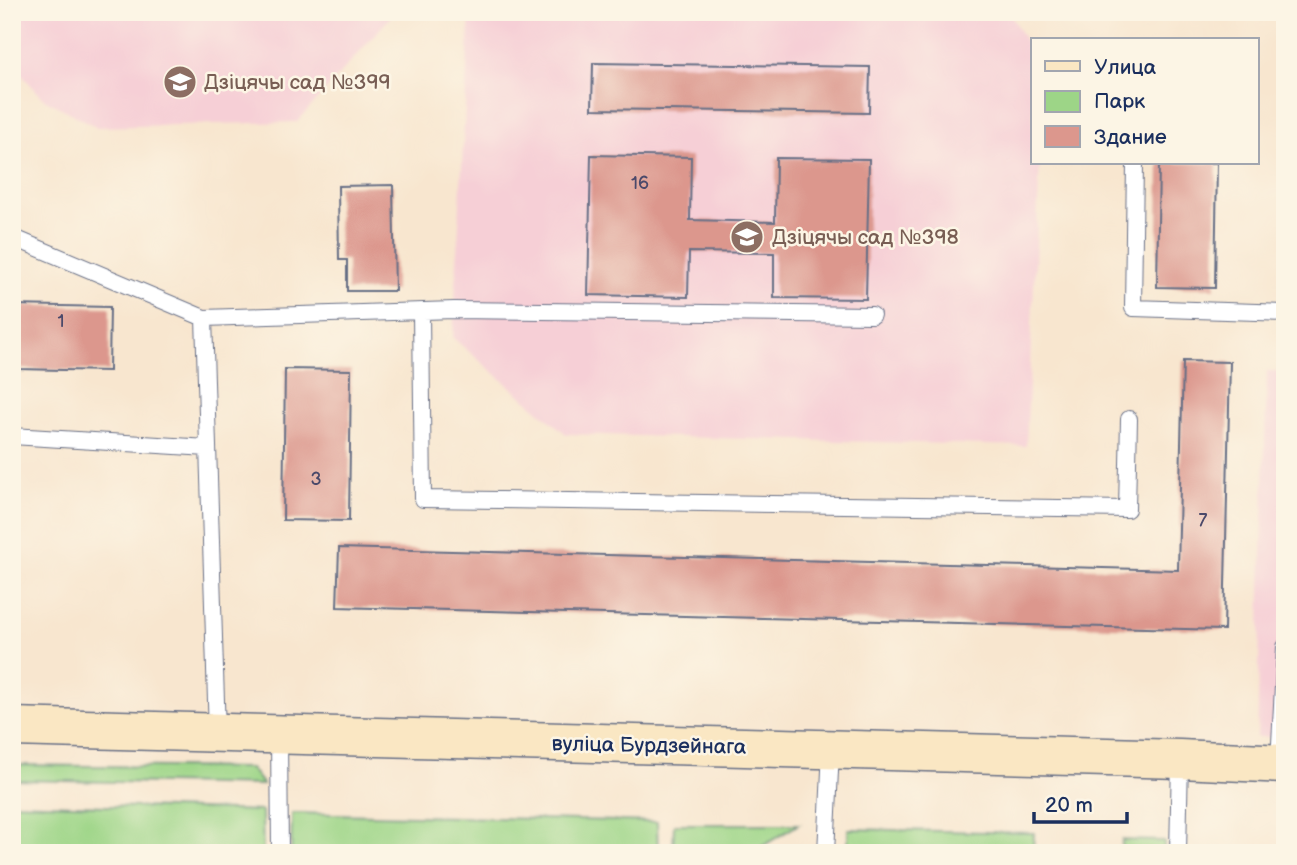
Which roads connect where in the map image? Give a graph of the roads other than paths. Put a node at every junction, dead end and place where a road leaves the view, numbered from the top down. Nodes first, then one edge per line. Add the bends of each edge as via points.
1 (1135, 164) edge
2 (12, 237) edge
3 (421, 312) junction
4 (1285, 313) edge
5 (872, 315) dead end
6 (204, 318) junction
7 (1129, 419) dead end
8 (12, 436) edge
9 (208, 448) junction
10 (1285, 647) edge
11 (12, 727) edge
12 (217, 733) junction
13 (279, 735) junction
14 (831, 750) junction
15 (1180, 759) junction
16 (1282, 763) edge
17 (280, 853) edge
18 (826, 853) edge
19 (1178, 853) edge

1 - 4 lane via 1133,308
2 - 6 lane
3 - 5 lane
3 - 6 lane
3 - 7 lane via 423,499 1127,509
6 - 9 lane
8 - 9 lane
9 - 12 lane
10 - 16 lane
11 - 12 street, вуліца Бурдзейнага
12 - 13 street, вуліца Бурдзейнага
13 - 14 street, вуліца Бурдзейнага
13 - 17 lane
14 - 15 street, вуліца Бурдзейнага
14 - 18 lane
15 - 16 street, вуліца Бурдзейнага
15 - 19 lane

